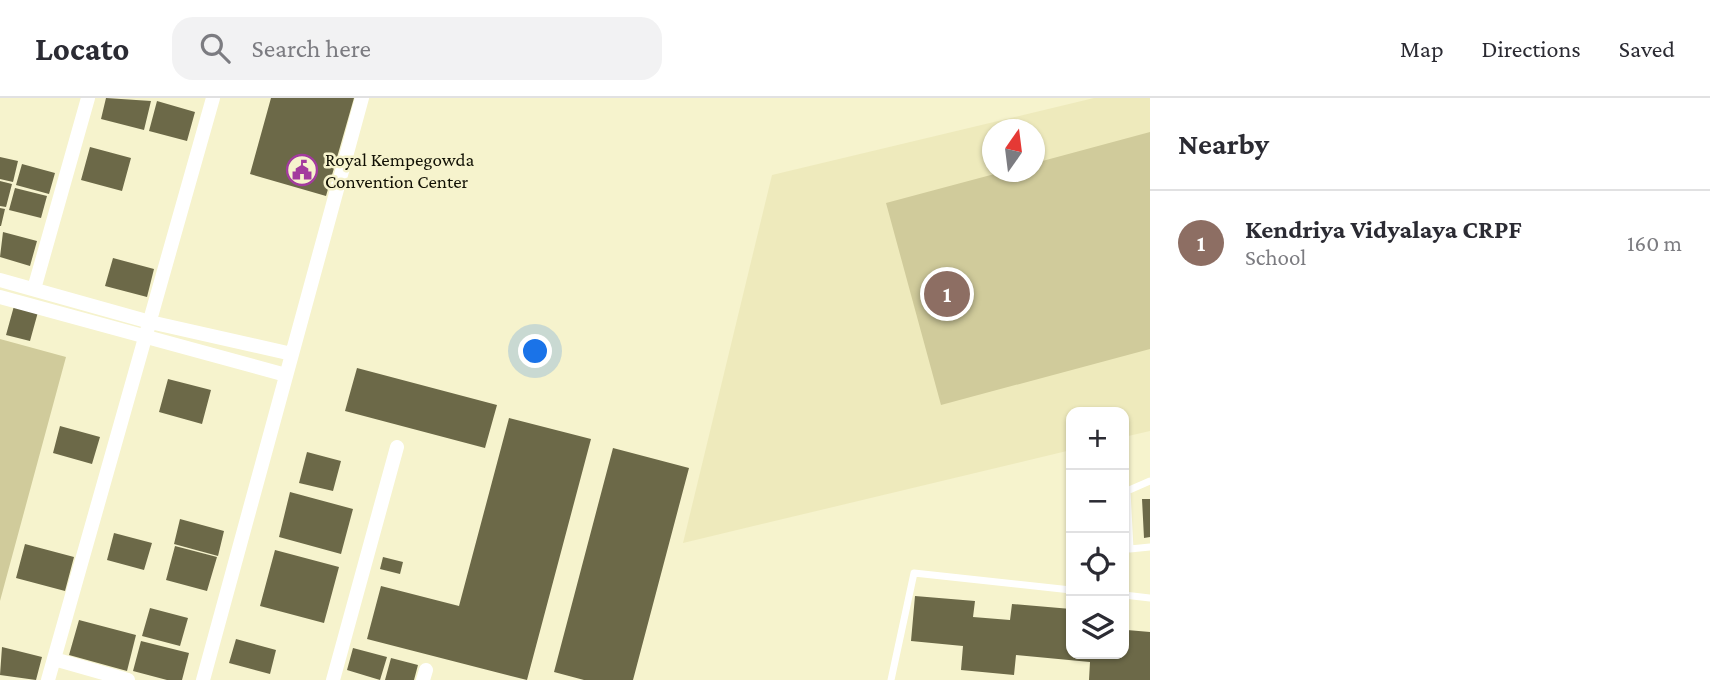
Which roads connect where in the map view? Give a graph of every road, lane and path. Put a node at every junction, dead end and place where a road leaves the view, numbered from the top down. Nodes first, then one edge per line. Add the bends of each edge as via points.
1 (88, 98) edge
2 (213, 98) edge
3 (362, 98) edge
4 (0, 279) edge
5 (34, 289) junction
6 (0, 297) edge
7 (150, 322) junction
8 (145, 337) junction
9 (292, 354) junction
10 (286, 375) junction
11 (397, 447) dead end
12 (1150, 481) edge
13 (1150, 547) edge
14 (1066, 589) edge
15 (1129, 596) edge
16 (1150, 598) edge
17 (54, 659) junction
18 (53, 679) edge
19 (128, 680) edge
20 (203, 680) edge
21 (333, 680) edge
22 (891, 680) edge

1 - 5 street
2 - 7 street
3 - 9 street
4 - 5 street
5 - 7 street
6 - 8 street
7 - 8 street
7 - 9 street
8 - 10 street
8 - 17 street
9 - 10 street
10 - 20 street
11 - 21 street
12 - 13 lane via 1127,491 1130,549
14 - 22 lane via 914,573
15 - 16 lane
17 - 18 street
17 - 19 street

